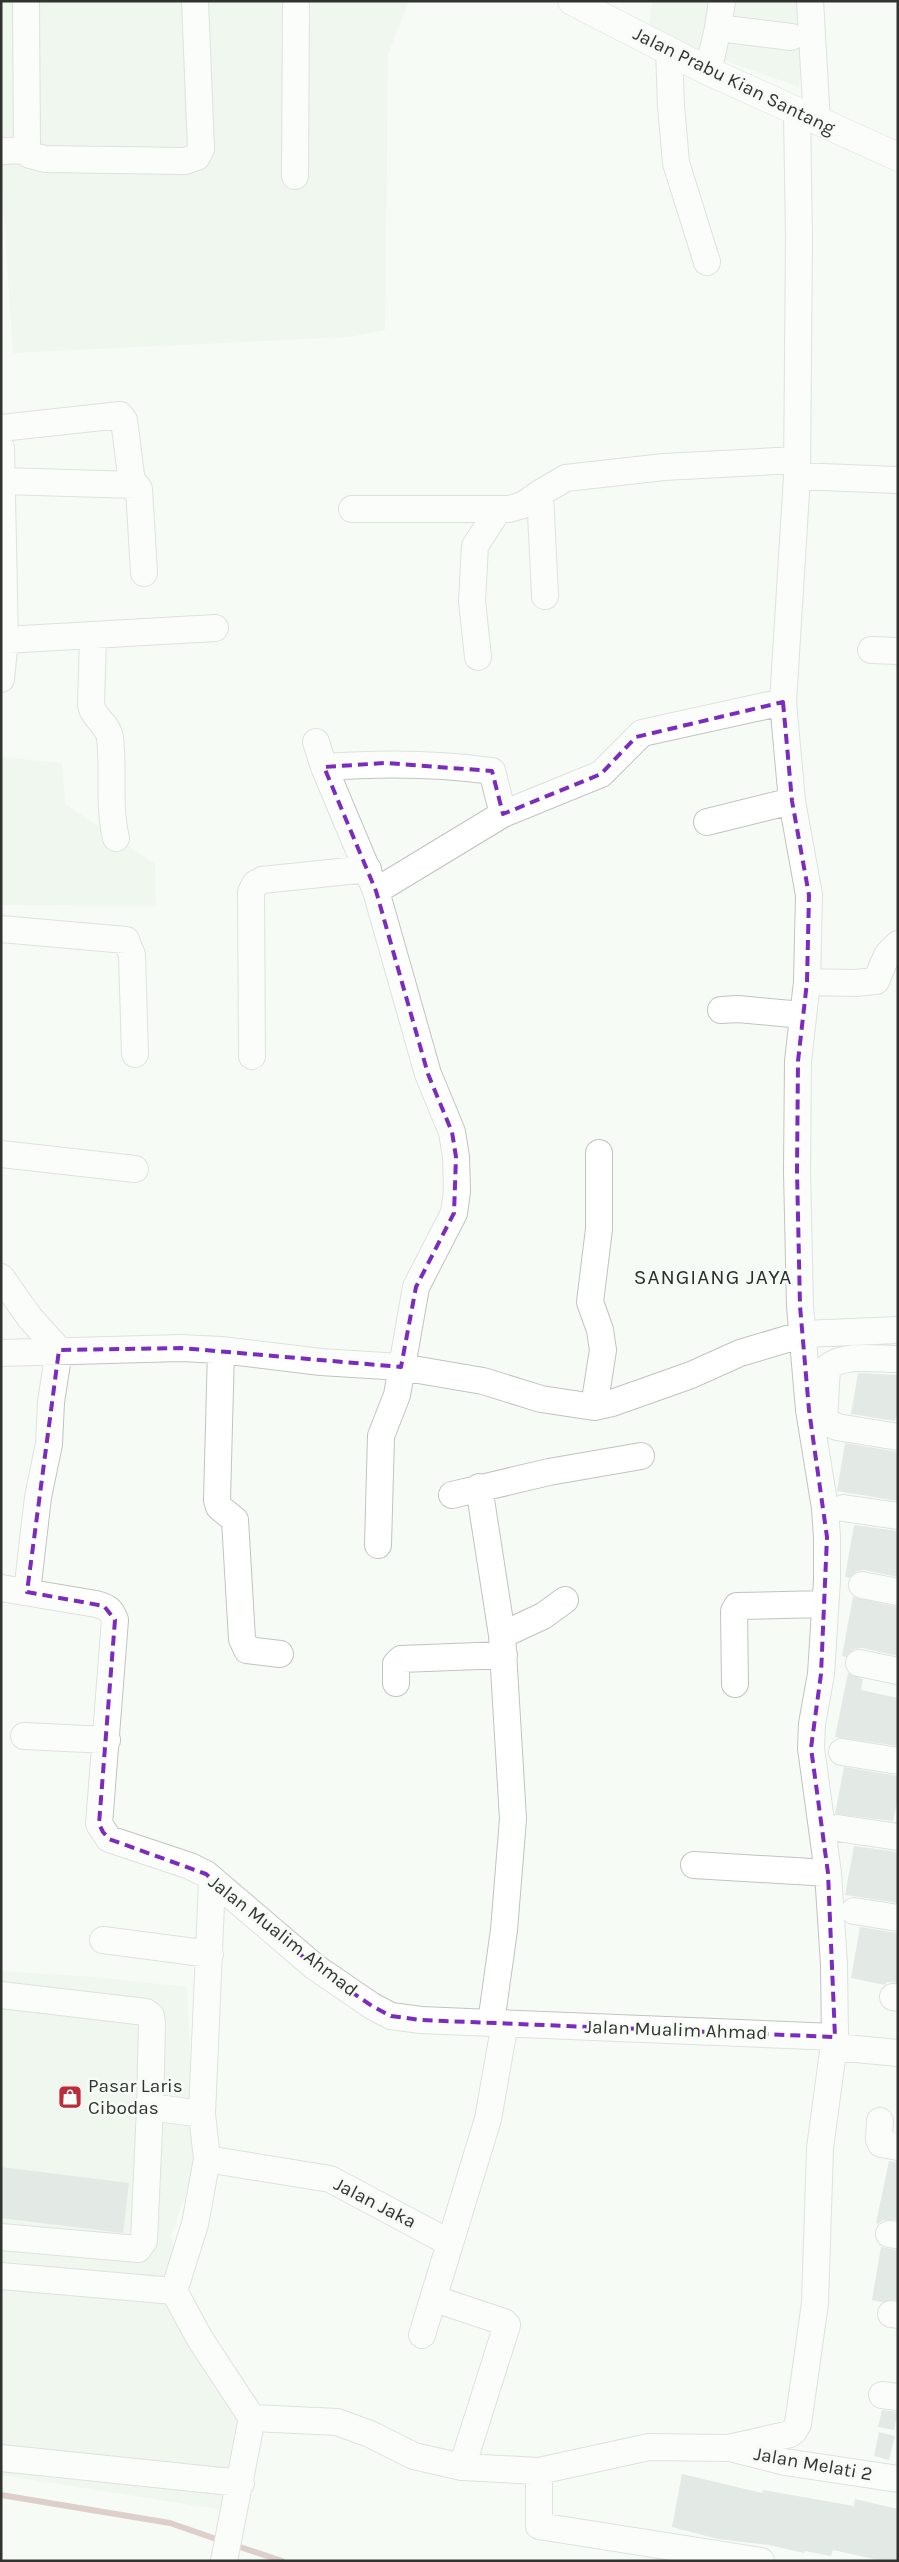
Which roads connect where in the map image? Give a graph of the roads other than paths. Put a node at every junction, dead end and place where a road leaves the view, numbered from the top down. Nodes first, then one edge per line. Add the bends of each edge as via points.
1 (26, 1) edge
2 (195, 1) edge
3 (296, 1) edge
4 (572, 1) edge
5 (722, 1) edge
6 (810, 1) edge
7 (718, 28) junction
8 (791, 38) dead end
9 (669, 51) junction
10 (708, 71) junction
11 (807, 117) junction
12 (27, 150) junction
13 (1, 151) edge
14 (898, 157) edge
15 (295, 176) dead end
16 (706, 262) dead end
17 (1, 428) edge
18 (1, 448) edge
19 (797, 468) junction
20 (898, 480) edge
21 (3, 481) junction
22 (132, 483) junction
23 (540, 493) junction
24 (352, 509) dead end
25 (499, 509) junction
26 (144, 573) dead end
27 (545, 596) dead end
28 (215, 628) dead end
29 (93, 637) junction
30 (5, 640) junction
31 (872, 650) dead end
32 (898, 651) edge
33 (478, 657) dead end
34 (1, 679) edge
35 (784, 702) junction
36 (316, 742) dead end
37 (324, 767) junction
38 (792, 801) junction
39 (503, 814) junction
40 (707, 822) dead end
41 (116, 838) dead end
42 (372, 880) junction
43 (1, 929) edge
44 (898, 944) edge
45 (807, 982) junction
46 (722, 1010) dead end
47 (802, 1016) junction
48 (135, 1054) dead end
49 (252, 1056) dead end
50 (599, 1153) dead end
51 (1, 1154) edge
52 (135, 1169) dead end
53 (1, 1277) edge
54 (898, 1330) edge
55 (804, 1334) junction
56 (58, 1350) junction
57 (221, 1350) junction
58 (1, 1353) edge
59 (898, 1359) edge
60 (401, 1367) junction
61 (594, 1407) junction
62 (898, 1436) edge
63 (641, 1456) dead end
64 (479, 1487) junction
65 (452, 1495) dead end
66 (843, 1508) dead end
67 (898, 1516) edge
68 (378, 1545) dead end
69 (862, 1585) dead end
70 (1, 1588) edge
71 (27, 1592) junction
72 (898, 1592) edge
73 (565, 1600) dead end
74 (825, 1604) junction
75 (503, 1645) junction
76 (280, 1654) dead end
77 (860, 1663) dead end
78 (898, 1671) edge
79 (396, 1683) dead end
80 (735, 1684) dead end
81 (24, 1736) dead end
82 (107, 1740) junction
83 (842, 1752) dead end
84 (898, 1760) edge
85 (837, 1828) dead end
86 (898, 1838) edge
87 (694, 1865) dead end
88 (828, 1872) junction
89 (212, 1881) junction
90 (854, 1911) dead end
91 (898, 1918) edge
92 (103, 1940) dead end
93 (210, 1954) junction
94 (1, 1994) edge
95 (498, 2023) junction
96 (835, 2042) junction
97 (898, 2054) edge
98 (150, 2107) junction
99 (202, 2114) junction
100 (880, 2121) dead end
101 (898, 2147) edge
102 (207, 2159) junction
103 (1, 2237) edge
104 (450, 2242) junction
105 (1, 2276) edge
106 (174, 2291) junction
107 (434, 2299) junction
108 (422, 2335) dead end
109 (252, 2418) junction
110 (729, 2448) junction
111 (1, 2458) edge
112 (462, 2467) junction
113 (539, 2471) junction
114 (898, 2479) edge
115 (240, 2483) junction
116 (224, 2561) edge
117 (760, 2561) edge

1 - 12 street
2 - 12 street via 201,149 197,157 185,161 45,159 34,158
3 - 15 street
4 - 9 main road, Jalan Prabu Kian Santang
5 - 7 street
6 - 11 street
7 - 8 street
7 - 10 street
9 - 10 main road, Jalan Prabu Kian Santang
9 - 16 street via 676,163
10 - 11 main road, Jalan Prabu Kian Santang
11 - 14 main road, Jalan Prabu Kian Santang
11 - 19 street via 799,237
12 - 13 street
17 - 22 street via 120,415 124,420
18 - 21 street
19 - 20 street
19 - 23 street via 664,468 566,478
19 - 35 street
21 - 22 street
21 - 30 street
22 - 26 street via 139,489
23 - 25 street via 515,508
23 - 27 street
24 - 25 street
25 - 33 street via 475,546 472,600
28 - 29 street
29 - 30 street
29 - 41 street via 91,706 110,735 111,813
30 - 34 street
31 - 32 street
35 - 38 street
35 - 39 street via 642,733 601,774
36 - 37 street
37 - 39 street via 385,763 462,766 492,771
37 - 42 street
38 - 40 street
38 - 45 street via 809,895
39 - 42 street
42 - 49 street via 262,880 252,886
42 - 60 street via 428,1074 452,1132 456,1157 454,1214 416,1287
43 - 48 street via 126,940 132,955
44 - 45 street via 887,955 876,981
45 - 47 street
46 - 47 street
47 - 55 street via 796,1130 800,1306
50 - 61 street via 599,1230 590,1302 603,1350
51 - 52 street
53 - 56 street
54 - 55 street
55 - 61 street via 740,1353 682,1378
55 - 74 street via 809,1410 825,1508
56 - 57 street
56 - 58 street
56 - 71 street via 49,1444 38,1497
57 - 60 street via 321,1362
57 - 76 street via 217,1500 219,1507 235,1520 242,1640 247,1650
59 - 62 street via 833,1363 827,1368 824,1420 837,1427
60 - 61 street via 483,1381 541,1399
60 - 68 street via 394,1405 380,1436
63 - 64 street
64 - 65 street
64 - 75 street
66 - 67 street
69 - 72 street
70 - 71 street, Jalan Mualim Ahmad
71 - 82 street, Jalan Mualim Ahmad via 104,1606 112,1612 115,1620
73 - 75 street
74 - 80 street via 737,1606 734,1611
74 - 88 street via 821,1674 811,1748
75 - 79 street via 401,1659 396,1664
75 - 95 street via 513,1818
77 - 78 street
81 - 82 street
82 - 89 street, Jalan Mualim Ahmad via 99,1824 103,1832 109,1839 190,1866
83 - 84 street
85 - 86 street
87 - 88 street
88 - 96 street
89 - 93 street
89 - 95 street, Jalan Mualim Ahmad via 315,1967 391,2016
90 - 91 street
92 - 93 street
93 - 99 street
94 - 98 street via 146,2012 151,2016 152,2024
95 - 96 street, Jalan Mualim Ahmad
95 - 104 street via 488,2119
96 - 97 street, Jalan Mualim Ahmad
96 - 110 street via 820,2148 815,2303 798,2424 790,2434
98 - 99 street
98 - 103 street via 144,2241 141,2247 136,2250
99 - 102 street
100 - 101 street via 881,2144
102 - 104 street, Jalan Jaka via 330,2179
102 - 106 street via 196,2224
104 - 107 street
105 - 106 street
106 - 109 street via 200,2339
107 - 108 street
107 - 112 street via 507,2325
109 - 112 street via 337,2422 414,2456
109 - 115 street
110 - 113 street via 649,2446
110 - 114 street, Jalan Melati 2 via 785,2462
111 - 115 street
112 - 113 street
113 - 117 street via 539,2526
115 - 116 street

